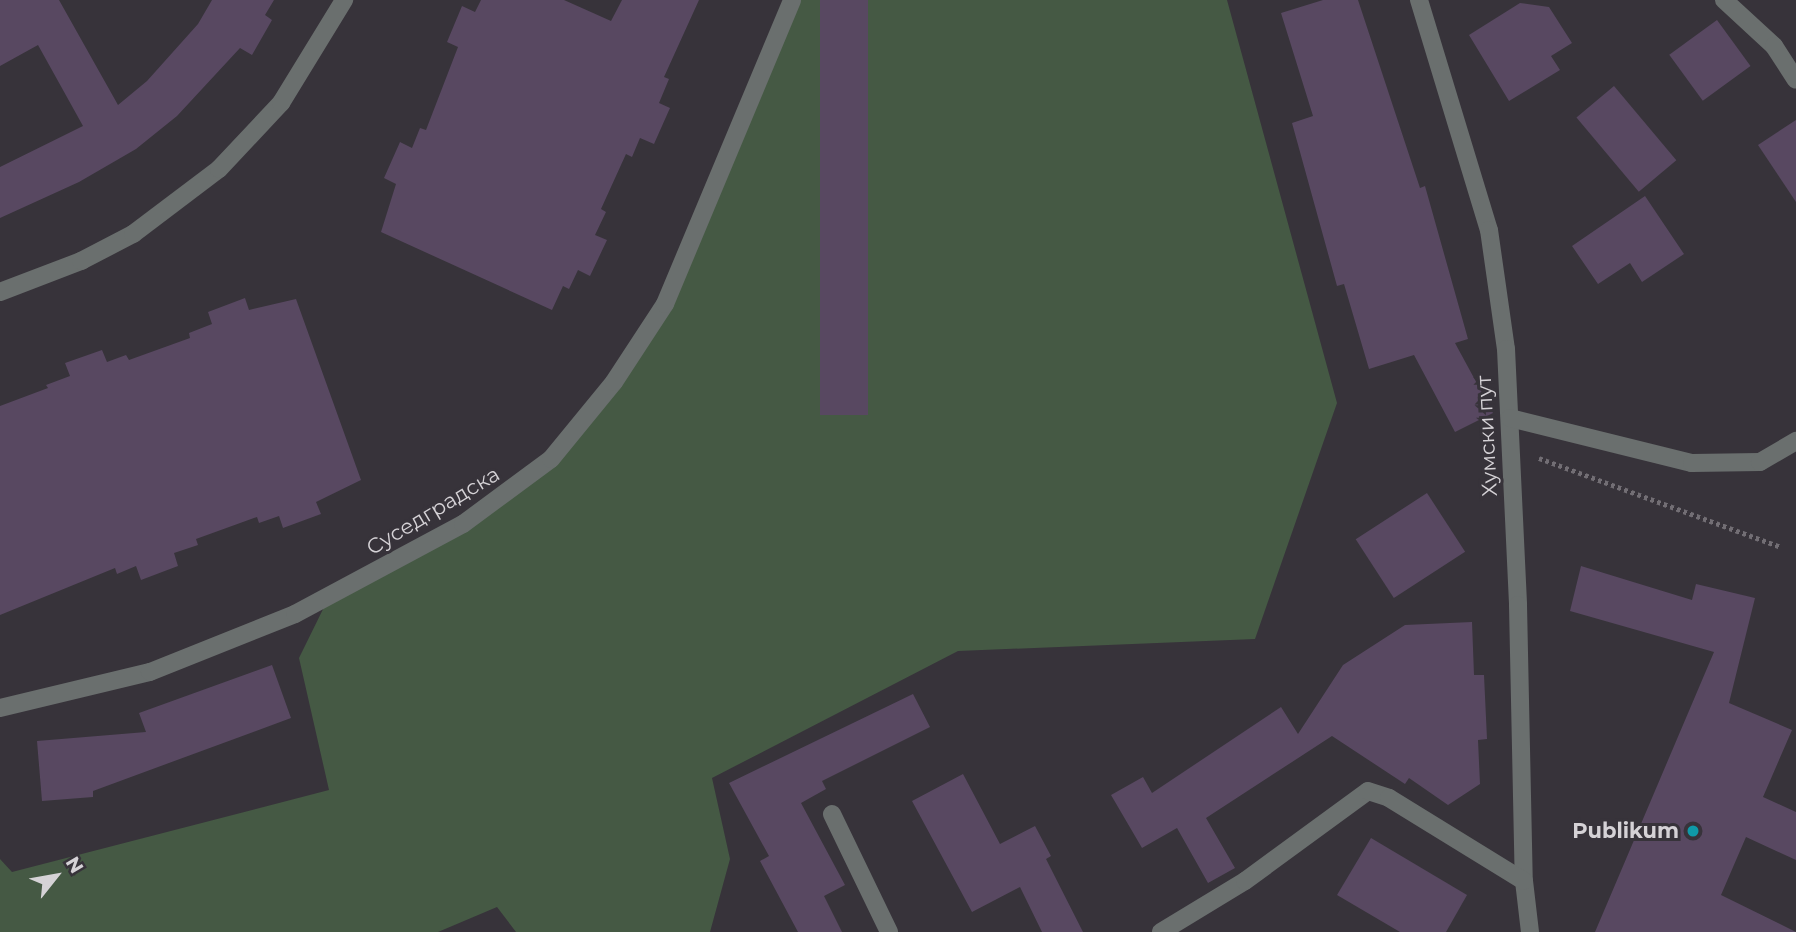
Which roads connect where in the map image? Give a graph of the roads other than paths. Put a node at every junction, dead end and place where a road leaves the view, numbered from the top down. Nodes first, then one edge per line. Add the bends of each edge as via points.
1 (344, 0) edge
2 (792, 0) edge
3 (1419, 0) edge
4 (1724, 0) edge
5 (1796, 80) edge
6 (0, 292) edge
7 (1510, 418) junction
8 (1796, 441) edge
9 (0, 708) edge
10 (832, 814) dead end
11 (1524, 881) junction
12 (889, 932) edge
13 (1161, 932) edge
14 (1530, 932) edge

1 - 6 street via 281,103 219,169 133,234 81,261
2 - 9 street, Суседградска via 665,304 614,382 551,459 463,524 295,614 150,672
3 - 7 street, Хумски пут via 1489,230
4 - 5 street via 1774,46
7 - 8 street via 1692,463 1760,462
7 - 11 street, Хумски пут
10 - 12 street
11 - 13 street via 1389,798 1368,791 1237,887
11 - 14 street, Хумски пут

